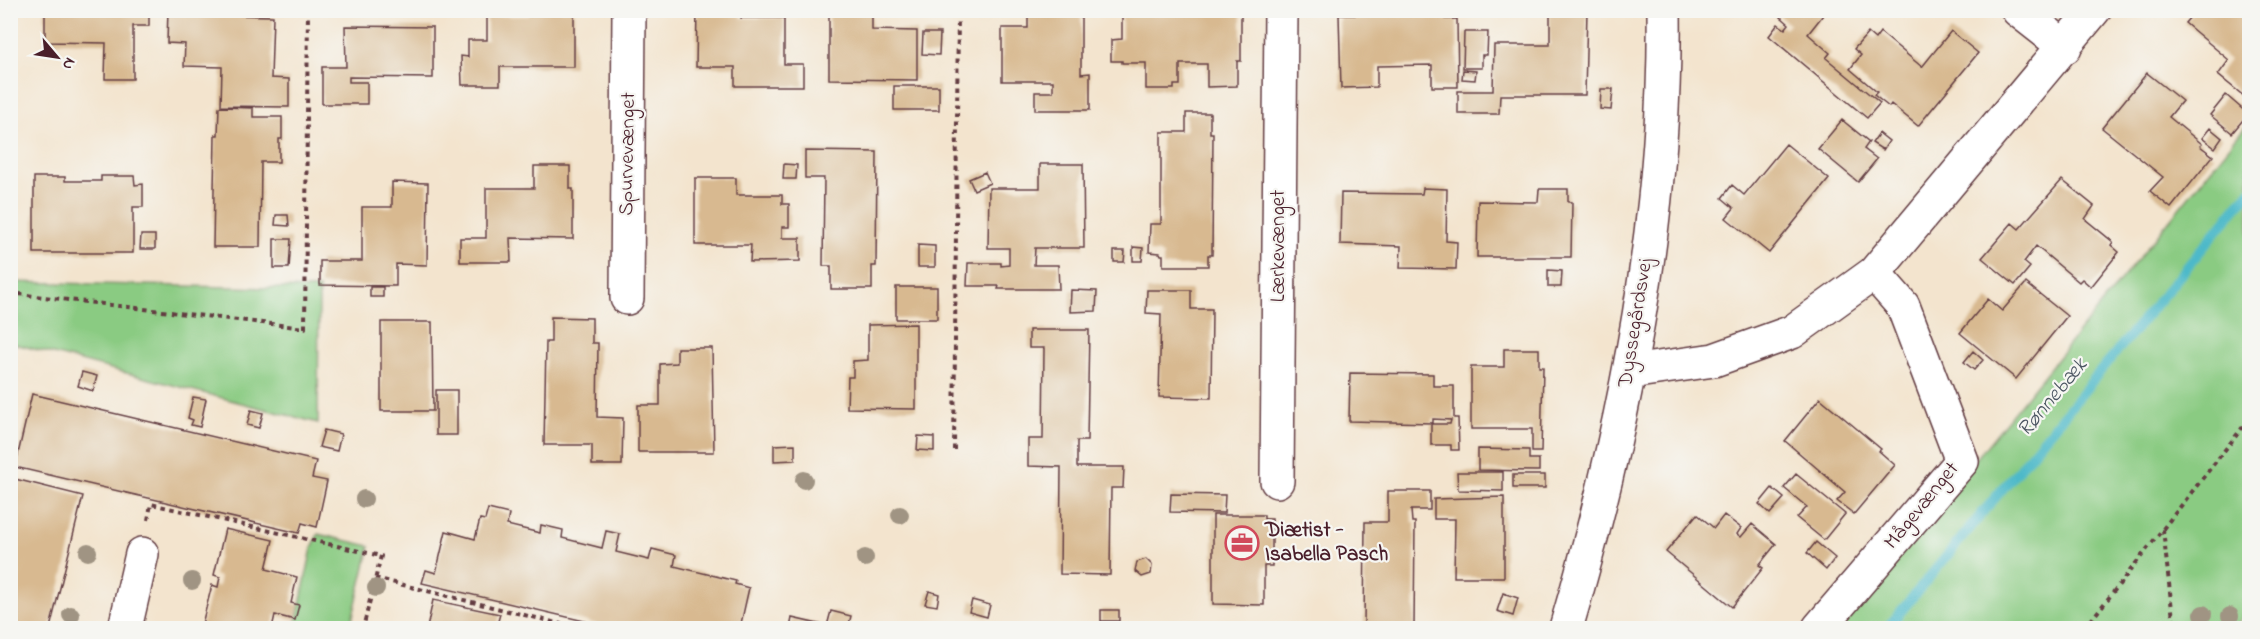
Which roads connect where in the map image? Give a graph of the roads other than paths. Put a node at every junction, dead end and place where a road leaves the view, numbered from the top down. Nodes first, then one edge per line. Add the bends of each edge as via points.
1 (629, 10) edge
2 (1281, 10) edge
3 (1664, 10) edge
4 (2018, 10) edge
5 (2094, 10) edge
6 (2065, 47) junction
7 (1874, 273) junction
8 (627, 298) dead end
9 (1629, 372) junction
10 (1277, 481) dead end
11 (142, 554) road end
12 (125, 628) edge
13 (1566, 628) edge
14 (1819, 628) edge

1 - 8 street, Spurvevænget
2 - 10 street, Lærkevænget
3 - 9 street, Dyssegårdsvej via 1665,58 1653,210
4 - 6 street
5 - 6 street
6 - 7 street
7 - 9 street via 1792,332 1714,360
7 - 14 street, Mågevænget via 1903,306 1962,460
9 - 13 street, Dyssegårdsvej via 1589,549
11 - 12 street

